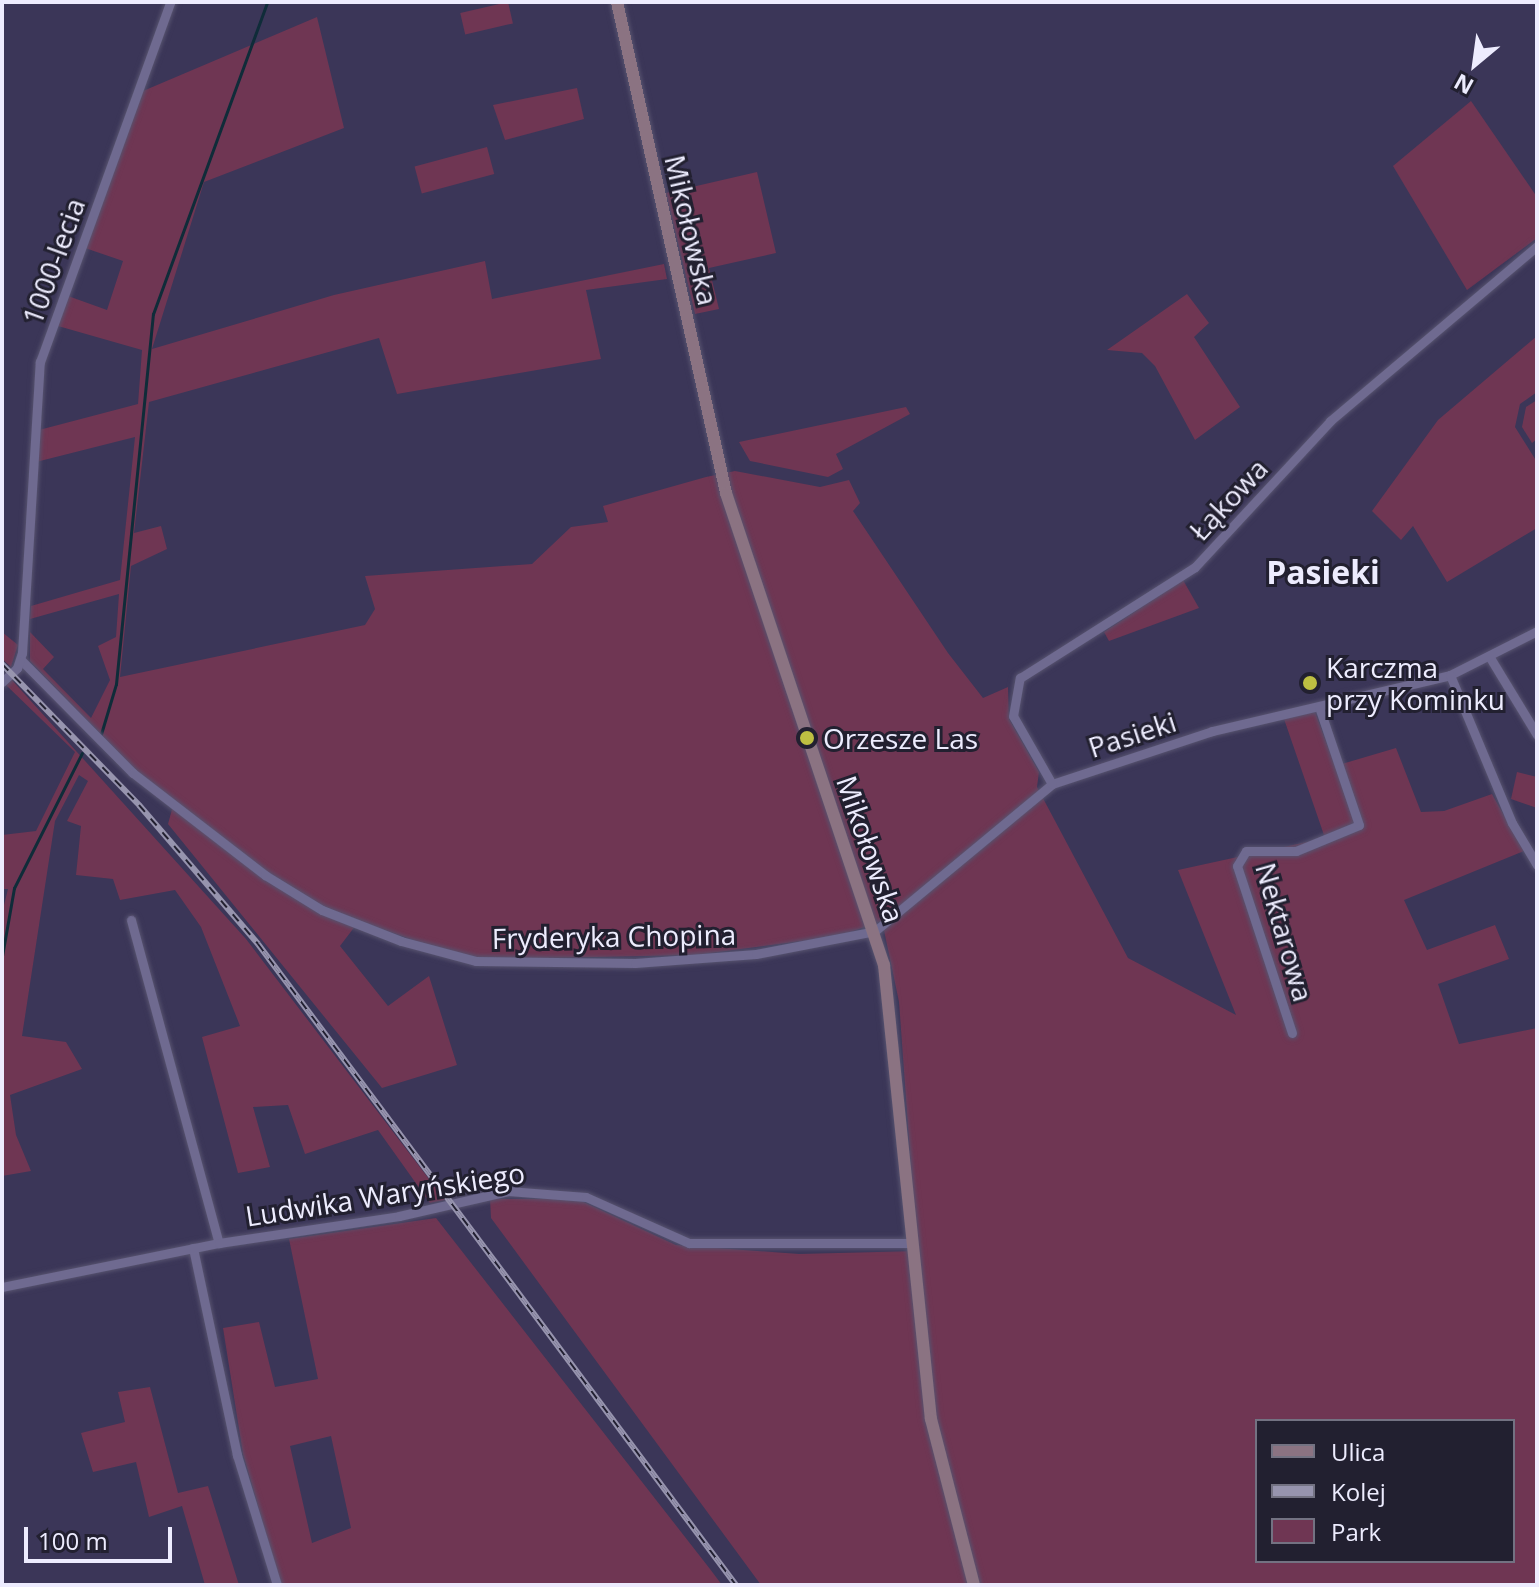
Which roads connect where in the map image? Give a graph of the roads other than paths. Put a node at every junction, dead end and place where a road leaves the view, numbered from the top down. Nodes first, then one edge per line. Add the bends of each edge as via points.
1 (170, 2) edge
2 (617, 2) edge
3 (1537, 246) edge
4 (1537, 631) edge
5 (1489, 656) junction
6 (21, 660) junction
7 (1450, 675) junction
8 (2, 682) edge
9 (1319, 707) junction
10 (1537, 735) edge
11 (1052, 784) junction
12 (1537, 865) edge
13 (131, 920) dead end
14 (875, 931) junction
15 (1292, 1033) dead end
16 (219, 1243) junction
17 (913, 1243) junction
18 (193, 1248) junction
19 (2, 1287) edge
20 (277, 1585) edge
21 (974, 1585) edge

1 - 6 street, 1000-lecia via 40,362
2 - 14 main road, Mikołowska via 726,493
3 - 11 street, Łąkowa via 1330,421 1195,567 1020,678 1013,716
4 - 5 street, Pasieki
5 - 7 street, Pasieki
5 - 10 street
6 - 8 street
6 - 14 street, Fryderyka Chopina via 133,773 265,875 322,910 415,945 486,962 635,963 756,954
7 - 9 street, Pasieki
7 - 12 street via 1511,820
9 - 11 street, Pasieki via 1212,731
9 - 15 street, Nektarowa via 1359,825 1296,851 1246,851 1237,866
11 - 14 street, Pasieki
13 - 16 street
14 - 17 main road, Mikołowska via 893,1016
16 - 17 street, Ludwika Waryńskiego via 534,1190 586,1197 689,1243
16 - 18 street, Ludwika Waryńskiego
17 - 21 main road, Mikołowska via 931,1419
18 - 19 street, Ludwika Waryńskiego
18 - 20 street via 237,1455

